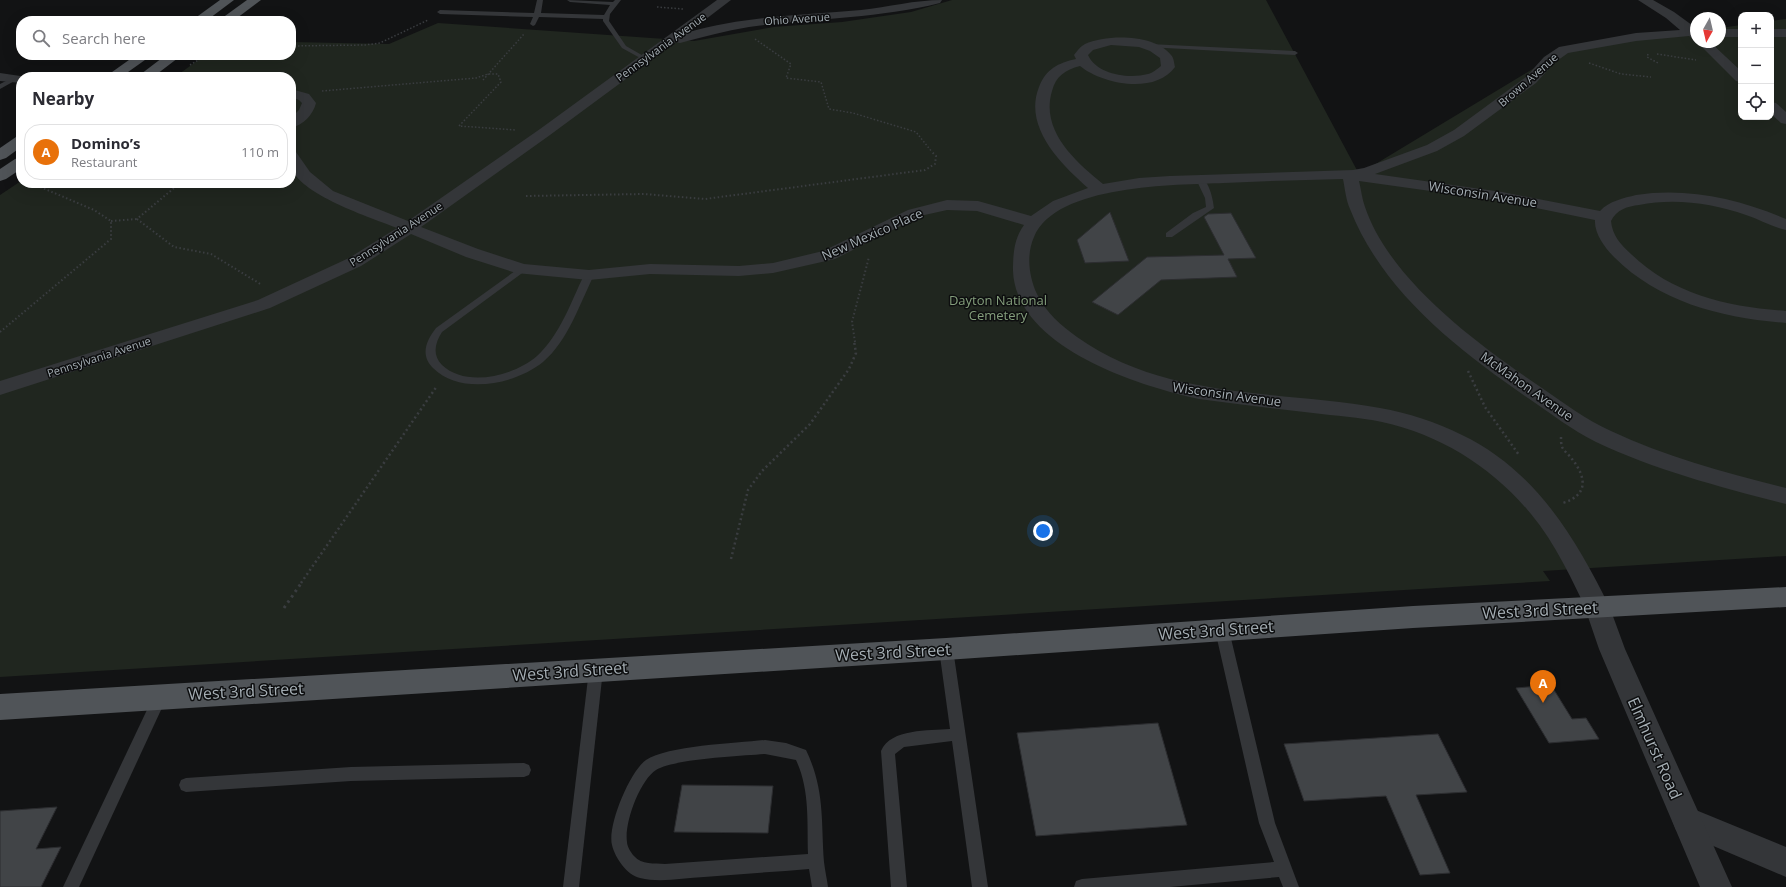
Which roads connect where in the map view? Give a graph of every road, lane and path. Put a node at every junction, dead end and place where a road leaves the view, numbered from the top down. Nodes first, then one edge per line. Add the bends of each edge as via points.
1 (228, 0) edge
2 (255, 0) edge
3 (540, 0) edge
4 (570, 0) edge
5 (725, 0) edge
6 (936, 0) edge
7 (1644, 0) edge
8 (617, 2) edge
9 (657, 7) dead end
10 (664, 7) dead end
11 (440, 12) joint
12 (537, 15) junction
13 (204, 16) edge
14 (231, 16) edge
15 (606, 17) junction
16 (533, 24) joint
17 (1690, 30) edge
18 (1726, 33) edge
19 (1738, 33) edge
20 (1774, 33) edge
21 (1786, 33) edge
22 (1690, 34) edge
23 (753, 38) dead end
24 (296, 46) edge
25 (661, 46) junction
26 (1149, 46) junction
27 (1709, 48) edge
28 (1295, 53) dead end
29 (1559, 53) junction
30 (644, 58) junction
31 (138, 60) edge
32 (168, 60) edge
33 (1081, 62) junction
34 (1724, 62) junction
35 (1658, 63) dead end
36 (120, 72) edge
37 (151, 72) edge
38 (488, 74) junction
39 (1738, 75) edge
40 (0, 77) edge
41 (1651, 77) dead end
42 (16, 79) edge
43 (16, 80) edge
44 (483, 80) dead end
45 (0, 87) edge
46 (296, 94) edge
47 (296, 95) edge
48 (1774, 109) edge
49 (296, 120) edge
50 (1786, 120) edge
51 (544, 132) junction
52 (16, 144) edge
53 (0, 155) edge
54 (296, 162) edge
55 (16, 165) edge
56 (1350, 175) junction
57 (0, 176) edge
58 (1200, 179) junction
59 (42, 188) edge
60 (174, 188) edge
61 (1100, 190) junction
62 (526, 196) dead end
63 (1604, 217) junction
64 (137, 219) junction
65 (111, 220) junction
66 (1033, 222) junction
67 (1786, 225) edge
68 (410, 227) junction
69 (1169, 235) dead end
70 (862, 240) junction
71 (522, 269) junction
72 (589, 274) junction
73 (277, 298) junction
74 (1786, 317) edge
75 (0, 332) edge
76 (1466, 366) dead end
77 (445, 374) junction
78 (0, 388) edge
79 (1576, 421) junction
80 (1520, 456) dead end
81 (1786, 496) edge
82 (1561, 504) dead end
83 (730, 559) dead end
84 (1786, 597) edge
85 (284, 608) dead end
86 (1598, 608) junction
87 (1222, 630) junction
88 (946, 649) junction
89 (596, 670) junction
90 (160, 696) junction
91 (0, 707) edge
92 (959, 734) junction
93 (524, 770) dead end
94 (186, 785) dead end
95 (1686, 820) junction
96 (816, 861) junction
97 (1786, 862) edge
98 (1284, 869) junction
99 (71, 887) edge
100 (571, 887) edge
101 (820, 887) edge
102 (899, 887) edge
103 (980, 887) edge
104 (1082, 887) edge
105 (1291, 887) edge
106 (1716, 887) edge

1 - 13 main road
2 - 14 main road
3 - 12 lane
4 - 8 lane
5 - 25 street, Pennsylvania Avenue
6 - 25 street, Ohio Avenue via 874,13 789,18 745,24 695,34
7 - 17 street
8 - 15 lane
9 - 10 path
11 - 12 lane
11 - 24 path via 380,43
12 - 15 lane
12 - 16 lane
15 - 30 lane via 624,47
16 - 38 path
18 - 19 street
20 - 21 street
22 - 29 street, Brown Avenue via 1613,40
23 - 62 path via 792,64 786,78 821,82 829,109 853,113 916,132 936,156 935,164 925,170 706,199 644,194
25 - 30 street, Pennsylvania Avenue
26 - 28 lane
26 - 33 street via 1124,41 1100,43 1084,50 1080,56
26 - 33 street via 1162,53 1168,62 1164,71 1151,78 1131,80 1109,77 1091,70
27 - 34 street
29 - 41 path via 1617,73
29 - 56 street, Brown Avenue via 1531,80 1458,133 1432,148 1369,171
30 - 51 street, Pennsylvania Avenue
31 - 36 main road
32 - 37 main road
33 - 61 street via 1059,69 1053,75 1042,97 1043,117 1049,134 1060,150
34 - 35 path via 1667,54 1646,55
34 - 39 street
38 - 44 path
38 - 46 path via 476,78
38 - 51 path via 498,74 500,82 459,126
40 - 42 street
43 - 45 lane
47 - 49 street via 309,103 308,110
48 - 50 street
51 - 68 street, Pennsylvania Avenue
52 - 53 main road
54 - 68 street, New Mexico Place via 304,174 327,194
55 - 57 main road
56 - 58 street, Wisconsin Avenue
56 - 63 street, Wisconsin Avenue via 1514,198
56 - 79 street, McMahon Avenue via 1352,192 1368,230 1398,278 1488,360
58 - 61 street, Wisconsin Avenue via 1126,185
58 - 69 lane via 1209,198 1210,208
59 - 65 path
60 - 64 path
61 - 66 street, Wisconsin Avenue via 1068,200
63 - 67 street via 1609,210 1627,202 1668,197 1734,207
63 - 74 street via 1605,232 1621,254 1641,271 1667,287 1682,295 1723,308 1755,315
64 - 65 path
64 - 73 path via 174,247 211,254 260,283
65 - 75 path via 111,239
66 - 70 street, New Mexico Place via 978,206 947,205 914,213
66 - 86 street, Wisconsin Avenue via 1026,233 1021,253 1024,287 1037,310 1077,346 1141,378 1179,389 1381,415 1418,424 1454,439 1506,473 1534,501 1582,571
68 - 71 street, New Mexico Place via 472,253
68 - 73 street, Pennsylvania Avenue via 355,262
70 - 72 street, New Mexico Place via 823,256 773,268 740,271 650,269
70 - 83 path via 871,251 852,322 856,353 849,369 810,424 762,470 748,490
71 - 72 street, New Mexico Place
71 - 77 lane via 452,320 434,337 429,351 430,358
72 - 77 lane via 560,332 551,347 538,360 506,376 493,379 464,380
73 - 78 street, Pennsylvania Avenue
76 - 80 path via 1485,407
77 - 85 path
79 - 81 street, McMahon Avenue via 1602,436 1644,454
79 - 82 path via 1562,428 1561,440 1562,446 1583,478 1584,488 1580,496 1573,501
84 - 86 main road, West 3rd Street
86 - 87 main road, West 3rd Street
86 - 95 street, Elmhurst Road via 1612,649
87 - 88 main road, West 3rd Street
87 - 98 lane via 1267,823
88 - 89 main road, West 3rd Street
88 - 92 lane
89 - 90 main road, West 3rd Street
89 - 100 lane
90 - 91 main road, West 3rd Street
90 - 99 lane
92 - 102 lane via 901,741 888,751
92 - 103 lane
93 - 94 lane via 351,774
95 - 97 street
95 - 106 street, Elmhurst Road
96 - 96 lane via 815,804 810,770 801,755 765,747 674,757 651,765 639,779 628,799 618,844 628,861 640,870 665,872
96 - 101 lane
98 - 104 lane
98 - 105 lane

